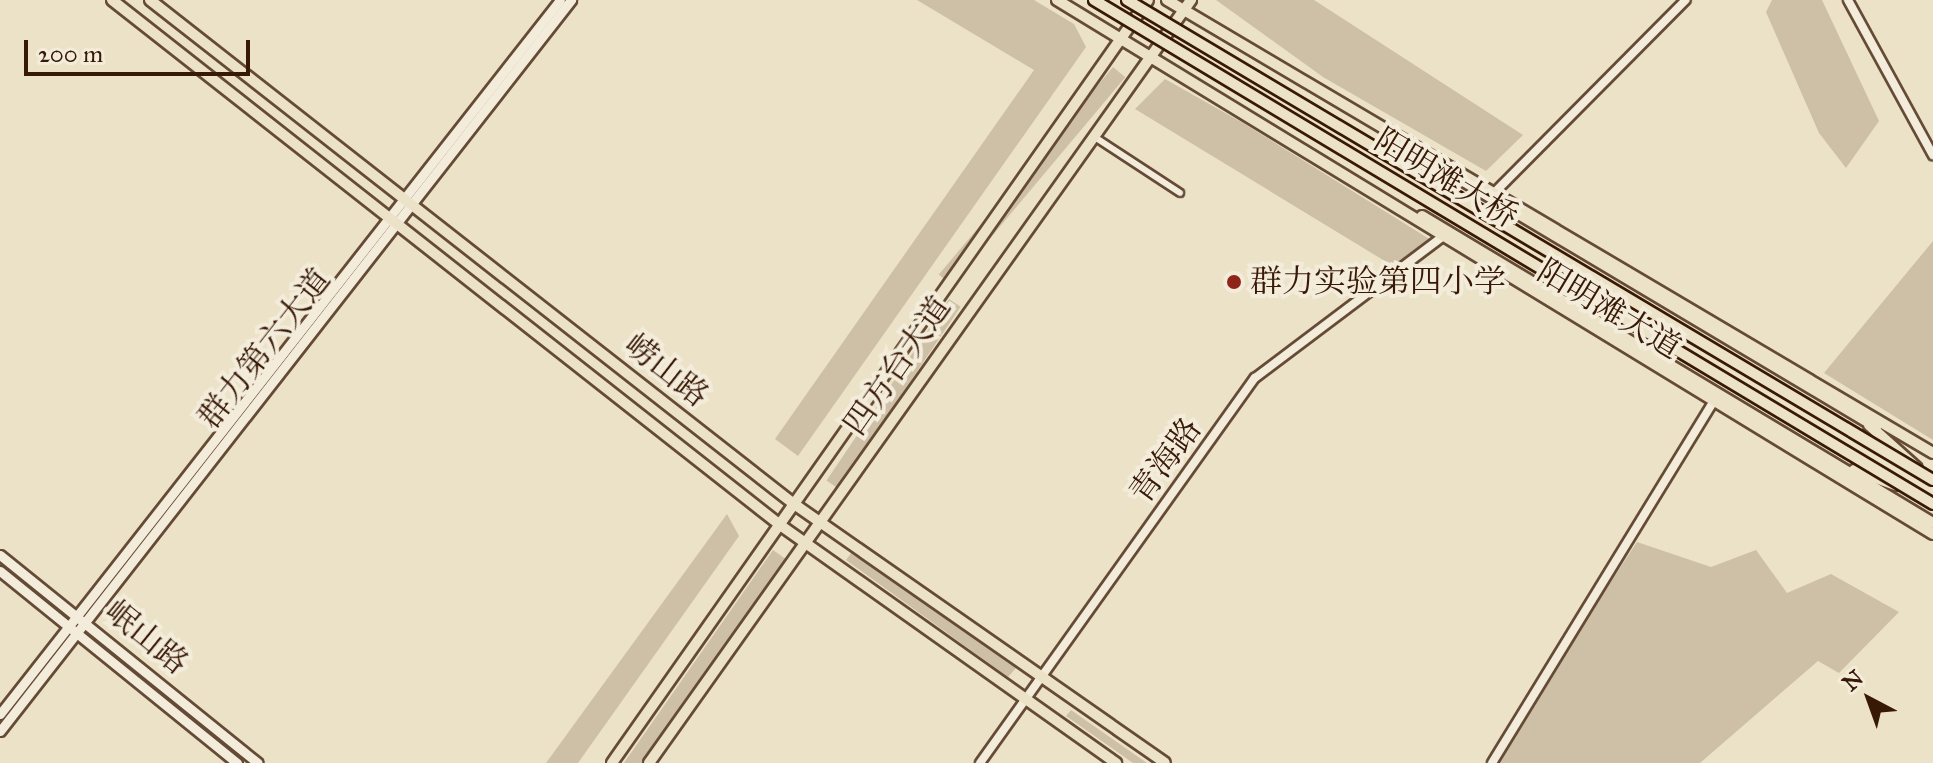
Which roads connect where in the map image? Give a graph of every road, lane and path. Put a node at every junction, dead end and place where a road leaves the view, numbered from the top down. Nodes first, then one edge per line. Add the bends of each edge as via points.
1 (112, 0) edge
2 (150, 0) edge
3 (560, 0) edge
4 (571, 0) edge
5 (1057, 0) edge
6 (1094, 0) edge
7 (1127, 0) edge
8 (1148, 0) edge
9 (1167, 0) edge
10 (1191, 0) edge
11 (1686, 0) edge
12 (1848, 0) edge
13 (1183, 11) junction
14 (1121, 38) junction
15 (1150, 56) junction
16 (1384, 130) junction
17 (1093, 136) junction
18 (1933, 155) edge
19 (1358, 178) junction
20 (1496, 191) junction
21 (1180, 193) dead end
22 (406, 202) junction
23 (393, 220) junction
24 (1442, 237) junction
25 (1713, 402) junction
26 (1861, 418) junction
27 (1933, 453) edge
28 (1933, 460) edge
29 (1830, 461) junction
30 (1930, 478) edge
31 (1913, 491) junction
32 (794, 504) junction
33 (1933, 504) edge
34 (822, 520) junction
35 (1933, 523) edge
36 (780, 525) junction
37 (1933, 534) edge
38 (806, 543) junction
39 (0, 555) edge
40 (0, 571) edge
41 (81, 619) junction
42 (73, 629) junction
43 (1042, 675) junction
44 (1025, 699) junction
45 (0, 714) edge
46 (0, 731) edge
47 (237, 763) edge
48 (258, 763) edge
49 (612, 763) edge
50 (649, 763) edge
51 (980, 763) edge
52 (1116, 763) edge
53 (1165, 763) edge
54 (1492, 763) edge

1 - 23 main road, 崂山路
2 - 22 main road, 崂山路
3 - 22 main road, 群力第六大道
4 - 22 main road, 群力第六大道
5 - 14 main road, 阳明滩大道
6 - 31 main road, 阳明滩大桥, bridge
7 - 30 main road, 阳明滩大桥, bridge
8 - 14 main road, 四方台大道
9 - 13 main road, 阳明滩大道
10 - 13 main road, 四方台大道
11 - 20 street
12 - 18 street
13 - 15 main road, 四方台大道
13 - 16 main road, 阳明滩大道
14 - 15 main road, 阳明滩大道
14 - 32 main road, 四方台大道
15 - 17 main road, 四方台大道
15 - 19 main road, 阳明滩大道
16 - 20 main road, 阳明滩大道
16 - 26 main road
17 - 21 street
17 - 34 main road, 四方台大道
19 - 24 main road, 阳明滩大道
19 - 29 main road
20 - 27 main road, 阳明滩大道
22 - 23 main road, 群力第六大道
22 - 32 main road, 崂山路
23 - 36 main road, 崂山路
23 - 41 main road, 群力第六大道
24 - 25 main road, 阳明滩大道
24 - 43 street, 青海路 via 1255,378
25 - 37 main road, 阳明滩大道
25 - 54 street
26 - 28 main road
26 - 30 main road, bridge
29 - 31 main road, bridge
29 - 35 main road
31 - 33 main road, 阳明滩大桥, bridge
32 - 34 main road, 崂山路
32 - 36 main road, 四方台大道
34 - 38 main road, 四方台大道
34 - 43 main road, 崂山路
36 - 38 main road, 崂山路
36 - 49 main road, 四方台大道
38 - 44 main road, 崂山路
38 - 50 main road, 四方台大道
39 - 41 main road, 岷山路
40 - 42 main road, 岷山路
41 - 42 main road, 群力第六大道
41 - 48 main road, 岷山路
42 - 45 main road, 群力第六大道
42 - 46 main road, 群力第六大道
42 - 47 main road, 岷山路
43 - 44 street, 青海路
43 - 53 main road, 崂山路
44 - 51 street, 青海路
44 - 52 main road, 崂山路

